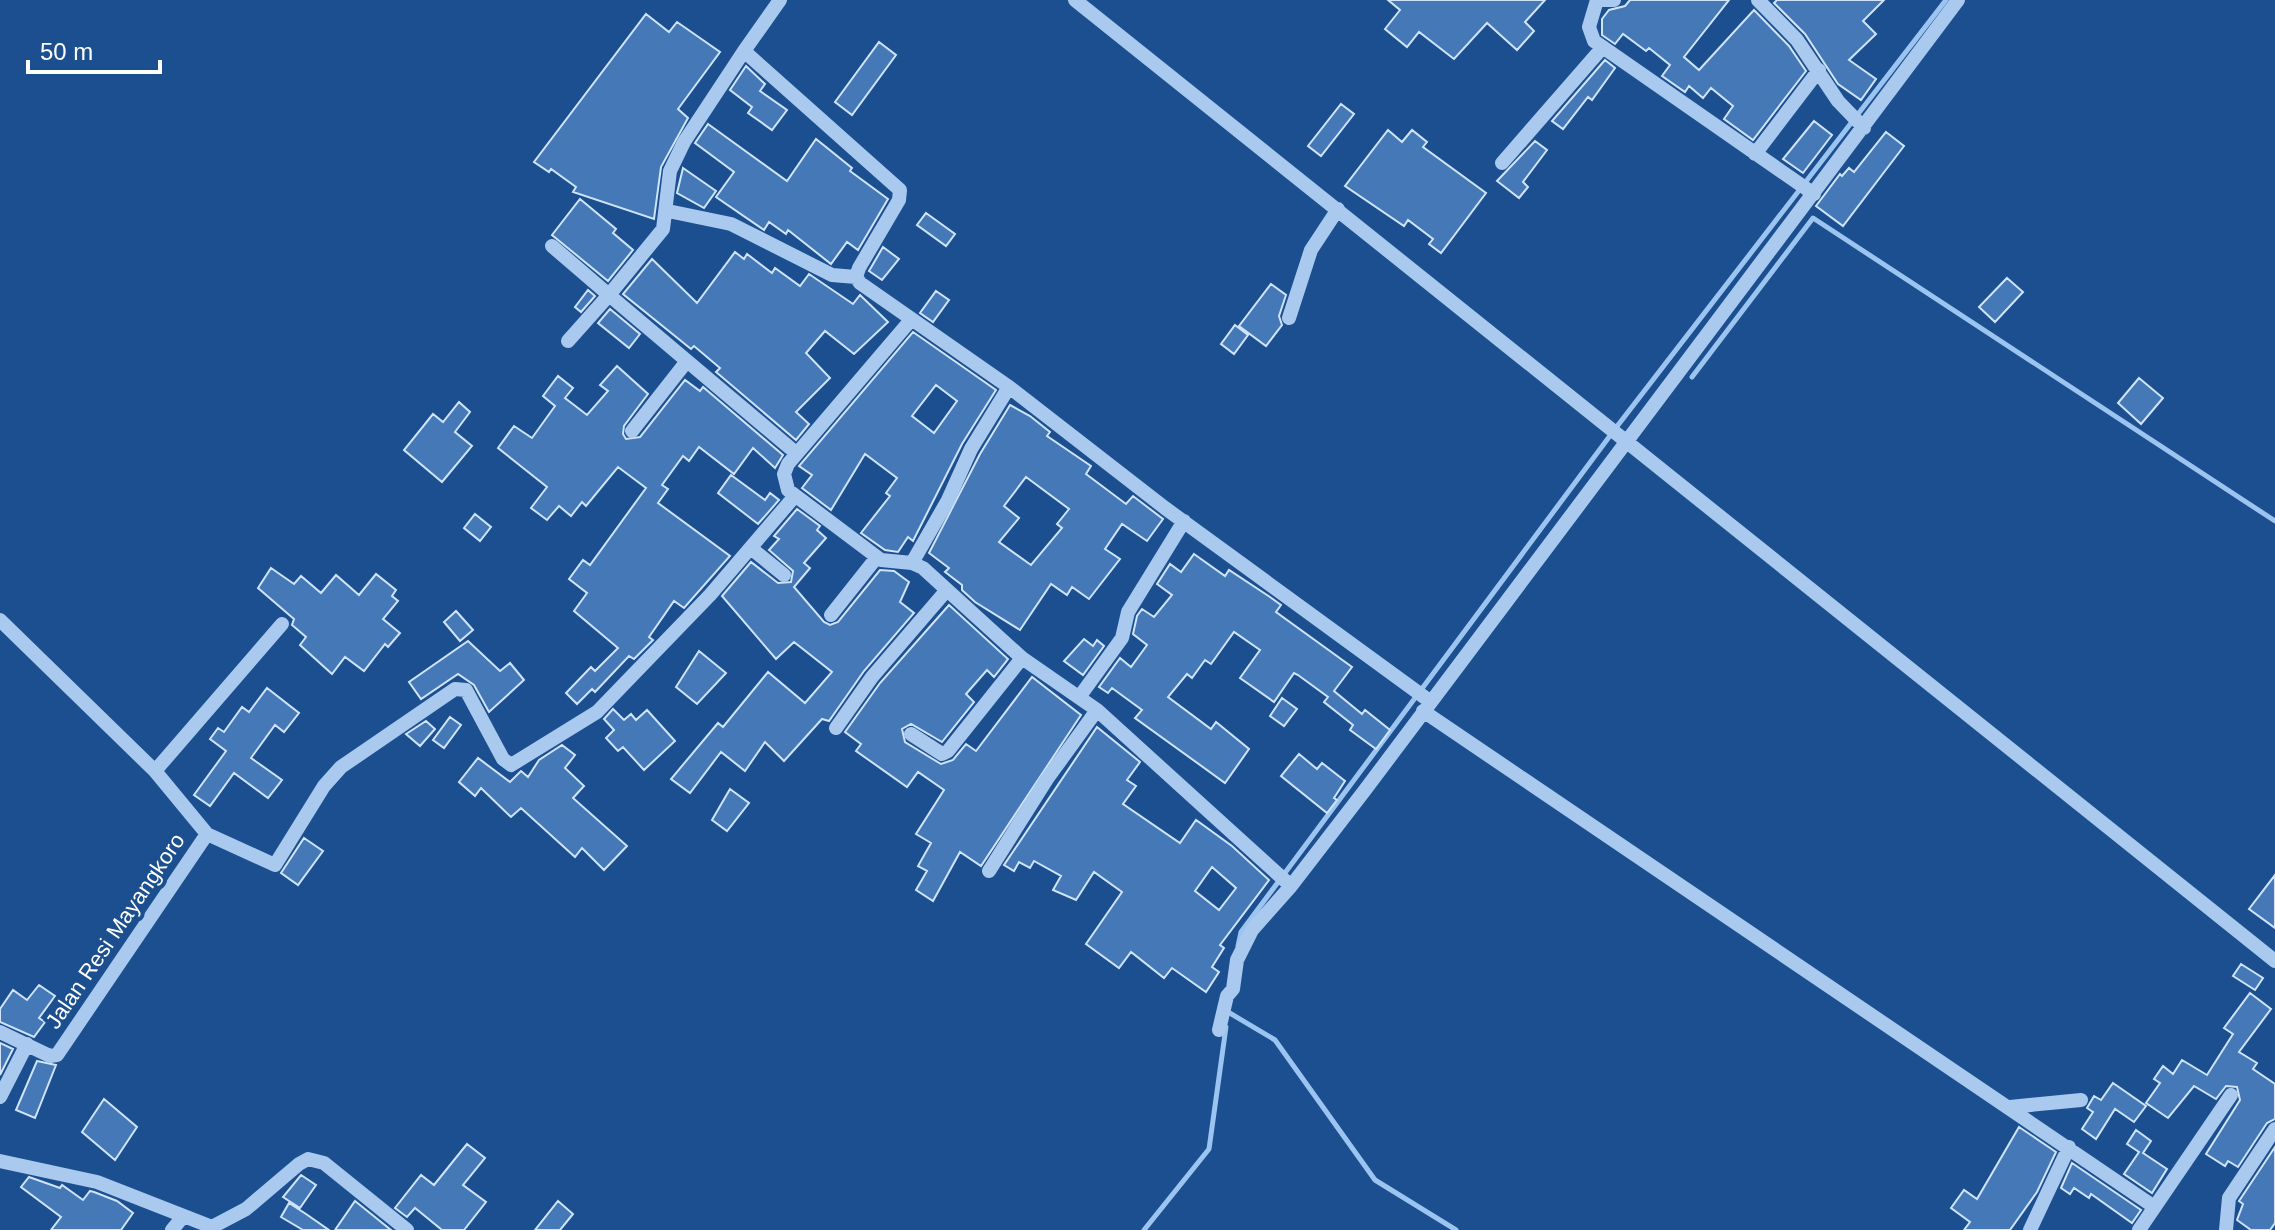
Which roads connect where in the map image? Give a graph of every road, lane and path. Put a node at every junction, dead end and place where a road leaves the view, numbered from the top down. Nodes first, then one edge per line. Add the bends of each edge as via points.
1 (780, 0) edge
2 (1075, 0) edge
3 (1598, 0) edge
4 (1614, 0) edge
5 (1758, 0) edge
6 (1958, 0) edge
7 (1603, 47) junction
8 (744, 51) junction
9 (1819, 70) junction
10 (1856, 121) junction
11 (1755, 154) junction
12 (1502, 163) dead end
13 (1810, 191) junction
14 (1338, 209) junction
15 (668, 211) junction
16 (552, 246) dead end
17 (856, 277) junction
18 (609, 295) junction
19 (1289, 318) dead end
20 (910, 321) junction
21 (568, 341) dead end
22 (687, 361) junction
23 (1009, 387) junction
24 (632, 431) dead end
25 (1625, 440) junction
26 (796, 453) junction
27 (794, 497) junction
28 (1184, 521) junction
29 (752, 549) junction
30 (877, 557) junction
31 (912, 563) junction
32 (784, 575) dead end
33 (946, 591) junction
34 (831, 615) dead end
35 (0, 620) edge
36 (282, 624) dead end
37 (1022, 658) junction
38 (1080, 696) junction
39 (1423, 700) junction
40 (1097, 710) junction
41 (836, 728) dead end
42 (911, 734) dead end
43 (155, 771) junction
44 (207, 834) junction
45 (989, 871) dead end
46 (1284, 881) junction
47 (2275, 961) edge
48 (1219, 1030) dead end
49 (0, 1032) edge
50 (27, 1044) junction
51 (2231, 1095) dead end
52 (0, 1097) edge
53 (2081, 1100) dead end
54 (2010, 1107) junction
55 (2275, 1129) edge
56 (2069, 1147) junction
57 (0, 1161) edge
58 (2153, 1206) junction
59 (182, 1218) junction
60 (212, 1229) edge
61 (172, 1230) edge
62 (407, 1230) edge
63 (2030, 1230) edge
64 (2139, 1230) edge
65 (2226, 1230) edge

1 - 8 street
2 - 14 street
3 - 4 street
3 - 7 street via 1590,32
5 - 9 street
6 - 10 street
7 - 11 street
7 - 12 street
8 - 15 street via 684,142 667,182
8 - 17 street via 900,190
9 - 10 street
9 - 11 street
10 - 13 street
11 - 13 street
13 - 25 street
14 - 19 street via 1311,250
14 - 25 street
15 - 17 street via 731,224 832,275
15 - 18 street via 654,243
16 - 18 street
17 - 20 street
18 - 21 street
18 - 22 street
20 - 23 street
20 - 26 street
22 - 24 street
22 - 26 street
23 - 28 street
23 - 31 street
25 - 39 street
25 - 47 street
26 - 27 street via 784,474
27 - 29 street
27 - 30 street
28 - 38 street via 1128,612 1122,638
28 - 39 street
29 - 32 street
29 - 44 street via 597,712 514,764 503,759 484,718 460,687 341,767 275,865
30 - 31 street
30 - 34 street
31 - 33 street
33 - 37 street
33 - 41 street
35 - 43 street
36 - 43 street
37 - 38 street
37 - 42 street via 948,751 935,751
38 - 40 street
39 - 46 street
39 - 54 street
40 - 45 street
40 - 46 street
43 - 44 street
44 - 50 street, Jalan Resi Mayangkoro via 61,1051 50,1056
46 - 48 street via 1243,944
49 - 50 street
50 - 52 street, Jalan Resi Mayangkoro
51 - 58 street
53 - 54 street
54 - 56 street
55 - 65 street via 2229,1198
56 - 58 street
56 - 63 street
57 - 59 street via 97,1182
58 - 64 street
59 - 60 street
59 - 61 street
60 - 62 street via 246,1209 299,1164 314,1159

